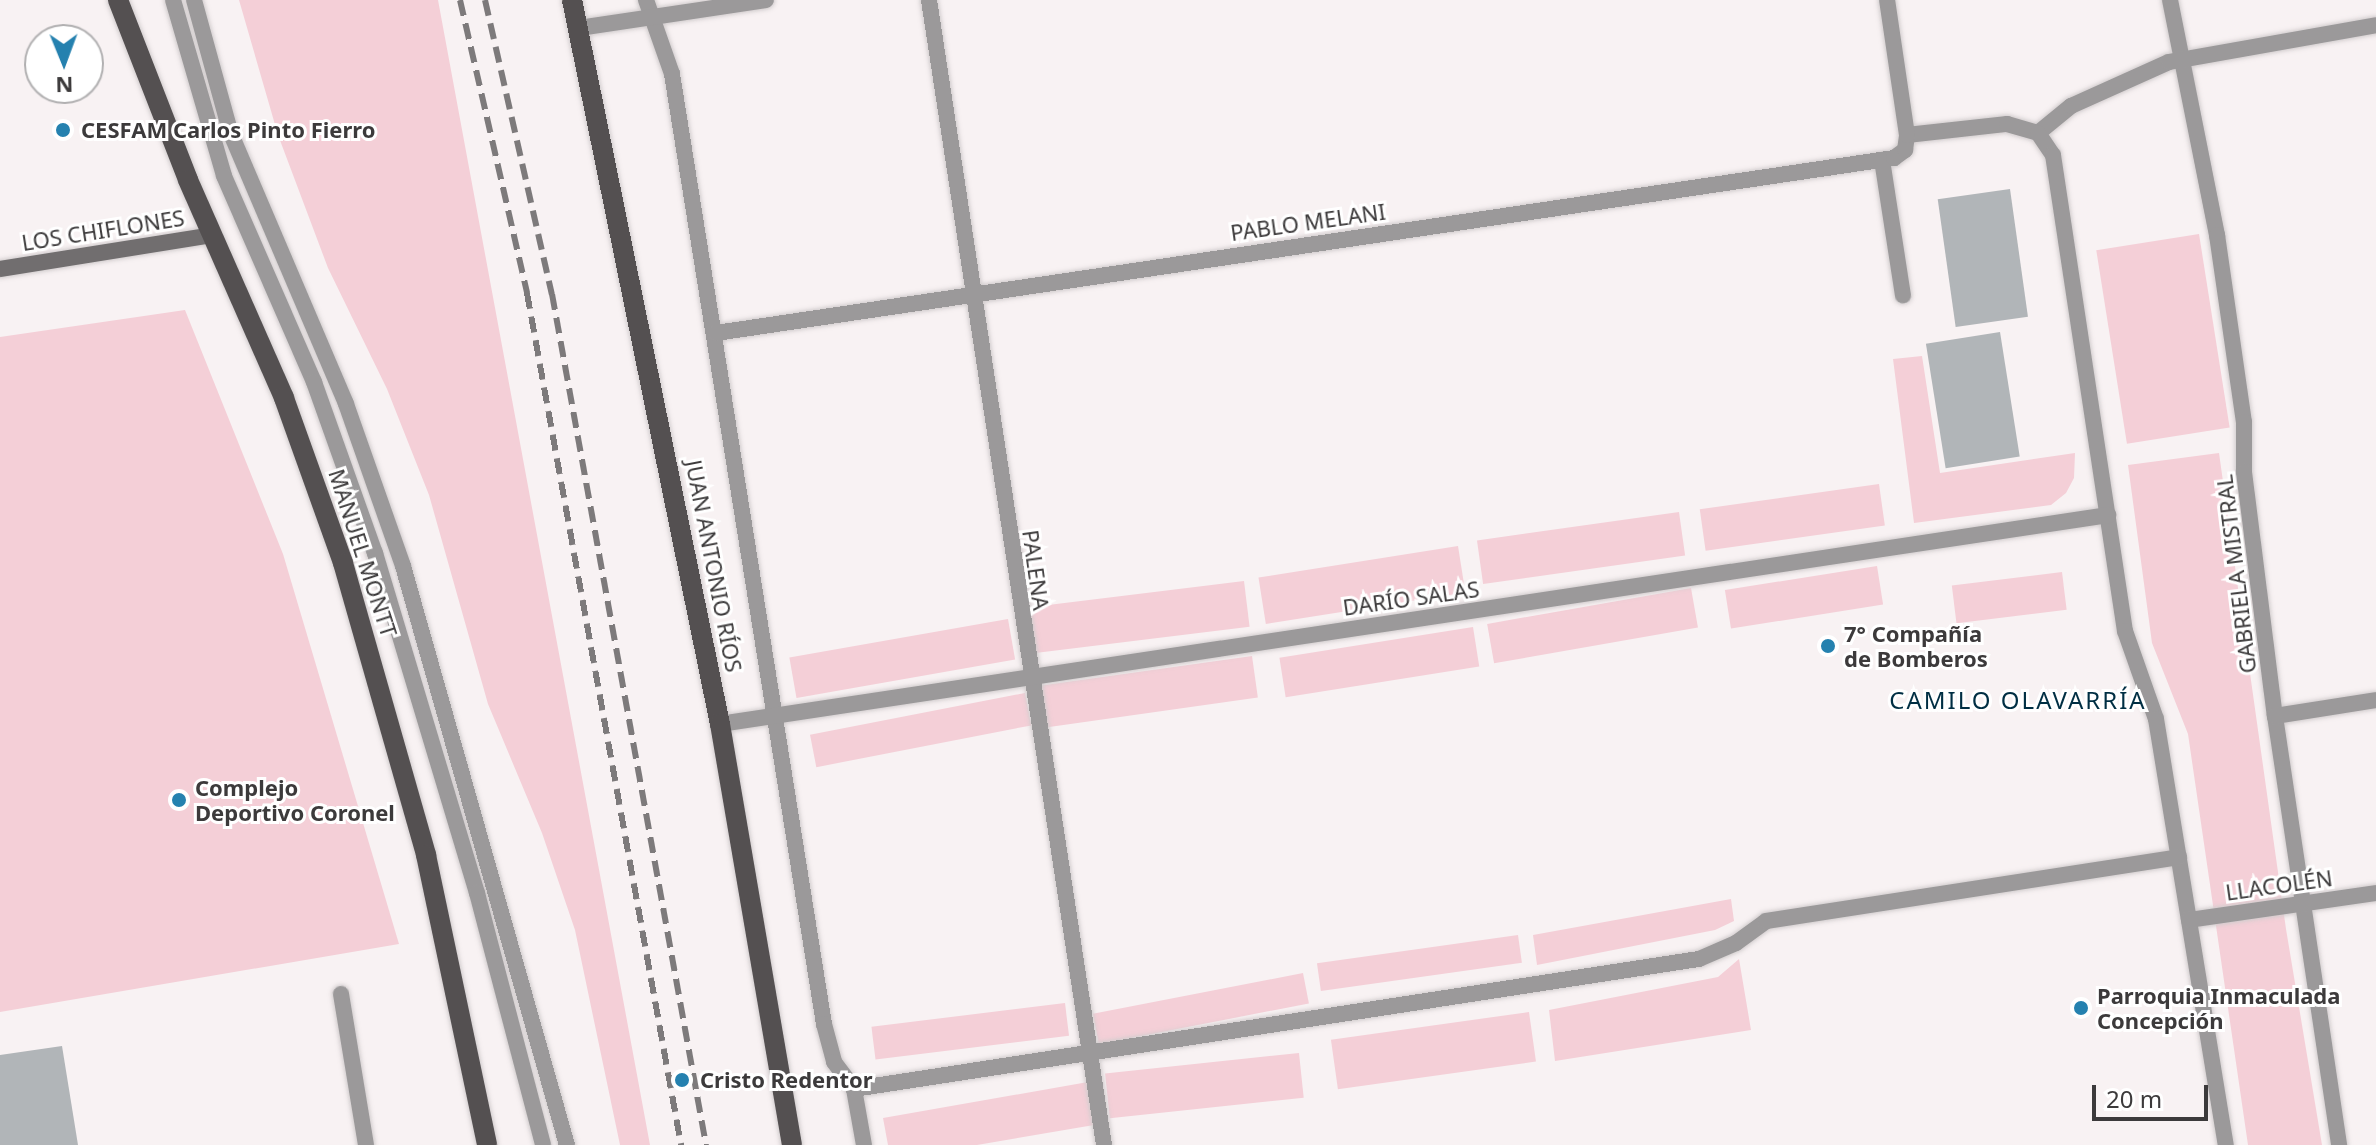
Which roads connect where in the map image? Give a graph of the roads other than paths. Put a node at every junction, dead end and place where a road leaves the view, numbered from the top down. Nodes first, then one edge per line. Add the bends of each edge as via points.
1 (118, 0) edge
2 (173, 0) edge
3 (194, 0) edge
4 (572, 0) edge
5 (646, 0) edge
6 (766, 0) edge
7 (929, 0) edge
8 (1887, 0) edge
9 (2170, 0) edge
10 (655, 16) junction
11 (2376, 25) edge
12 (579, 28) junction
13 (2183, 59) junction
14 (2038, 133) junction
15 (1906, 142) junction
16 (1882, 160) junction
17 (213, 235) junction
18 (0, 269) edge
19 (973, 293) junction
20 (1903, 295) dead end
21 (716, 333) junction
22 (2108, 515) junction
23 (1030, 677) junction
24 (2376, 700) edge
25 (775, 713) junction
26 (2275, 716) junction
27 (720, 724) junction
28 (2179, 857) junction
29 (2376, 893) edge
30 (2302, 904) junction
31 (2189, 920) junction
32 (341, 994) dead end
33 (1090, 1056) junction
34 (854, 1089) junction
35 (366, 1145) edge
36 (487, 1145) edge
37 (543, 1145) edge
38 (567, 1145) edge
39 (792, 1145) edge
40 (864, 1145) edge
41 (1104, 1145) edge
42 (2226, 1145) edge
43 (2339, 1145) edge

1 - 17 main road, MANUEL MONTT
2 - 37 street, MANUEL MONTT via 224,176 314,382 375,553 477,893
3 - 38 street, MANUEL MONTT via 235,147 346,404 403,566
4 - 12 main road, JUAN ANTONIO RÍOS
5 - 10 street
6 - 10 street
7 - 19 street, PALENA
8 - 15 street
9 - 13 street, GABRIELA MISTRAL
10 - 12 street
10 - 21 street via 672,74
11 - 13 street
12 - 27 main road, JUAN ANTONIO RÍOS
13 - 14 street via 2071,106
13 - 26 street, GABRIELA MISTRAL via 2217,235 2244,422 2244,472
14 - 15 street, PABLO MELANI via 2007,124
14 - 22 street via 2056,164
15 - 16 street, PABLO MELANI
16 - 19 street, PABLO MELANI
16 - 20 street
17 - 18 street, LOS CHIFLONES
17 - 36 main road, MANUEL MONTT via 314,477 370,652 426,855
19 - 21 street, PABLO MELANI
19 - 23 street, PALENA
21 - 25 street
22 - 23 street, DARÍO SALAS
22 - 28 street via 2125,631 2156,719
23 - 25 street, DARÍO SALAS
23 - 33 street, PALENA
24 - 26 street
25 - 27 street, DARÍO SALAS
25 - 34 street via 824,1024 834,1062
26 - 30 street, GABRIELA MISTRAL
27 - 39 main road, JUAN ANTONIO RÍOS
28 - 31 street
28 - 33 street via 1766,921 1736,943 1699,959
29 - 30 street, LLACOLÉN
30 - 31 street, LLACOLÉN
30 - 43 street, GABRIELA MISTRAL
31 - 42 street
32 - 35 street
33 - 34 street
33 - 41 street, PALENA
34 - 40 street

